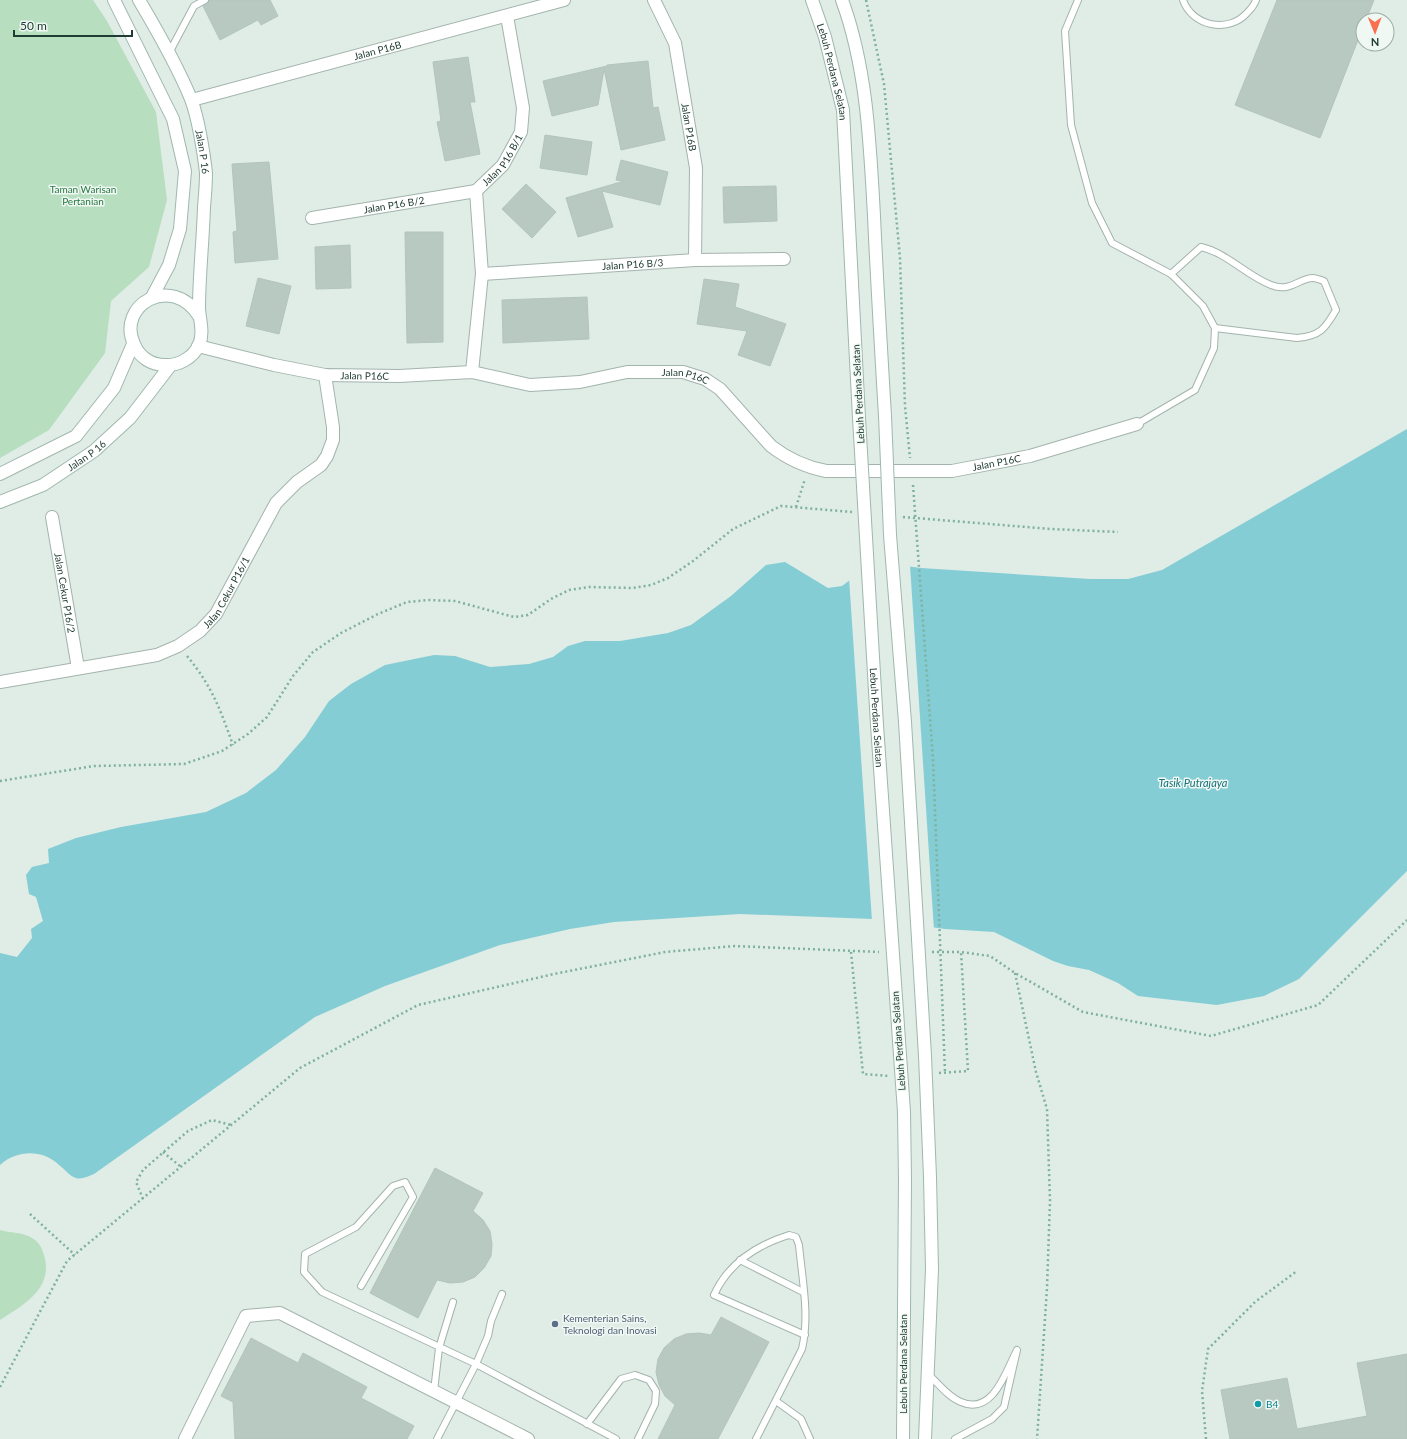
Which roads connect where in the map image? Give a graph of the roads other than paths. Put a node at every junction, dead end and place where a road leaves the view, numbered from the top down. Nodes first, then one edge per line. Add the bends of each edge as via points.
1 (114, 0) edge
2 (139, 0) edge
3 (205, 0) edge
4 (564, 0) edge
5 (654, 0) edge
6 (812, 0) edge
7 (842, 0) edge
8 (1078, 0) edge
9 (1183, 0) edge
10 (1256, 0) edge
11 (507, 16) junction
12 (169, 53) junction
13 (192, 100) junction
14 (476, 191) junction
15 (312, 218) dead end
16 (784, 259) dead end
17 (695, 260) junction
18 (482, 274) junction
19 (1171, 274) junction
20 (152, 297) junction
21 (200, 316) junction
22 (1215, 328) junction
23 (133, 344) junction
24 (198, 346) junction
25 (170, 366) junction
26 (472, 372) junction
27 (325, 375) junction
28 (1137, 424) joint
29 (0, 474) edge
30 (0, 502) edge
31 (52, 517) dead end
32 (78, 668) junction
33 (0, 682) edge
34 (740, 1260) junction
35 (361, 1286) dead end
36 (803, 1292) junction
37 (502, 1294) dead end
38 (452, 1302) dead end
39 (805, 1335) junction
40 (439, 1348) junction
41 (476, 1364) junction
42 (928, 1374) junction
43 (434, 1391) junction
44 (776, 1401) junction
45 (456, 1402) junction
46 (587, 1424) junction
47 (185, 1439) edge
48 (436, 1439) edge
49 (528, 1439) edge
50 (616, 1439) edge
51 (638, 1439) edge
52 (756, 1439) edge
53 (810, 1439) edge
54 (903, 1439) edge
55 (925, 1439) edge
56 (955, 1439) edge

1 - 20 street, Jalan P 16 via 173,120 185,171 180,229 169,265
2 - 12 street, Jalan P 16
3 - 12 lane via 194,6
4 - 11 street, Jalan P16B
5 - 17 street, Jalan P16B via 675,43 696,168
6 - 54 street, Lebuh Perdana Selatan, bridge via 825,37 843,110 876,718 904,1112
7 - 42 street, bridge via 850,22 864,88 871,175 890,536 905,722 925,1056 932,1268
8 - 19 lane via 1065,31 1071,125 1092,203 1112,243
9 - 10 lane via 1186,9 1202,22 1223,26 1241,20
11 - 13 street, Jalan P16B
11 - 14 street, Jalan P16 B/1 via 523,108 521,132 503,165
12 - 13 street, Jalan P 16
13 - 21 street, Jalan P 16 via 206,174 199,288
14 - 15 street, Jalan P16 B/2
14 - 18 street, Jalan P16 B/1
16 - 17 street, Jalan P16 B/3
17 - 18 street, Jalan P16 B/3
18 - 26 street, Jalan P16 B/1
19 - 22 lane via 1203,306
19 - 22 lane via 1202,247 1212,250 1273,286 1289,287 1312,278 1324,281 1336,310 1327,327 1310,337 1297,338
20 - 21 street via 163,295 185,300
20 - 23 street, Jalan P 16 via 136,312 132,322
21 - 24 street, Jalan P 16 via 202,337
22 - 28 lane via 1214,348 1195,390
23 - 25 street via 148,361
23 - 29 street, Jalan P 16 via 114,388 76,436
24 - 25 street, Jalan P 16 via 191,356
24 - 27 street, Jalan P16C
25 - 30 street, Jalan P 16 via 130,418 94,451 43,485
26 - 27 street, Jalan P16C via 399,376
26 - 28 street, Jalan P16C via 530,385 580,382 627,372 683,372 695,375 720,389 776,450 810,468 826,471 952,471 1030,456
27 - 32 street, Jalan Cekur P16/1 via 334,427 333,440 327,456 321,465 297,482 276,503 216,614 200,631 178,646 157,655
31 - 32 street, Jalan Cekur P16/2
32 - 33 street, Jalan Cekur P16/1
34 - 36 lane
34 - 36 lane via 780,1238 789,1235 796,1237
34 - 39 lane via 727,1273 714,1295
35 - 40 lane via 413,1197 405,1182 393,1186 356,1227 306,1254 304,1272 322,1292
36 - 39 lane
37 - 41 lane
38 - 40 lane
39 - 44 lane via 802,1349
40 - 41 lane
40 - 43 lane
41 - 45 lane
41 - 46 lane
42 - 55 street
42 - 56 lane via 961,1402 975,1405 986,1402 994,1395 1017,1350 1004,1407 992,1419
43 - 45 street
43 - 47 street via 280,1313 246,1316
44 - 52 lane
44 - 53 lane via 801,1419
45 - 48 lane
45 - 49 street
46 - 50 lane
46 - 51 lane via 621,1379 635,1375 649,1380 656,1391 655,1404

